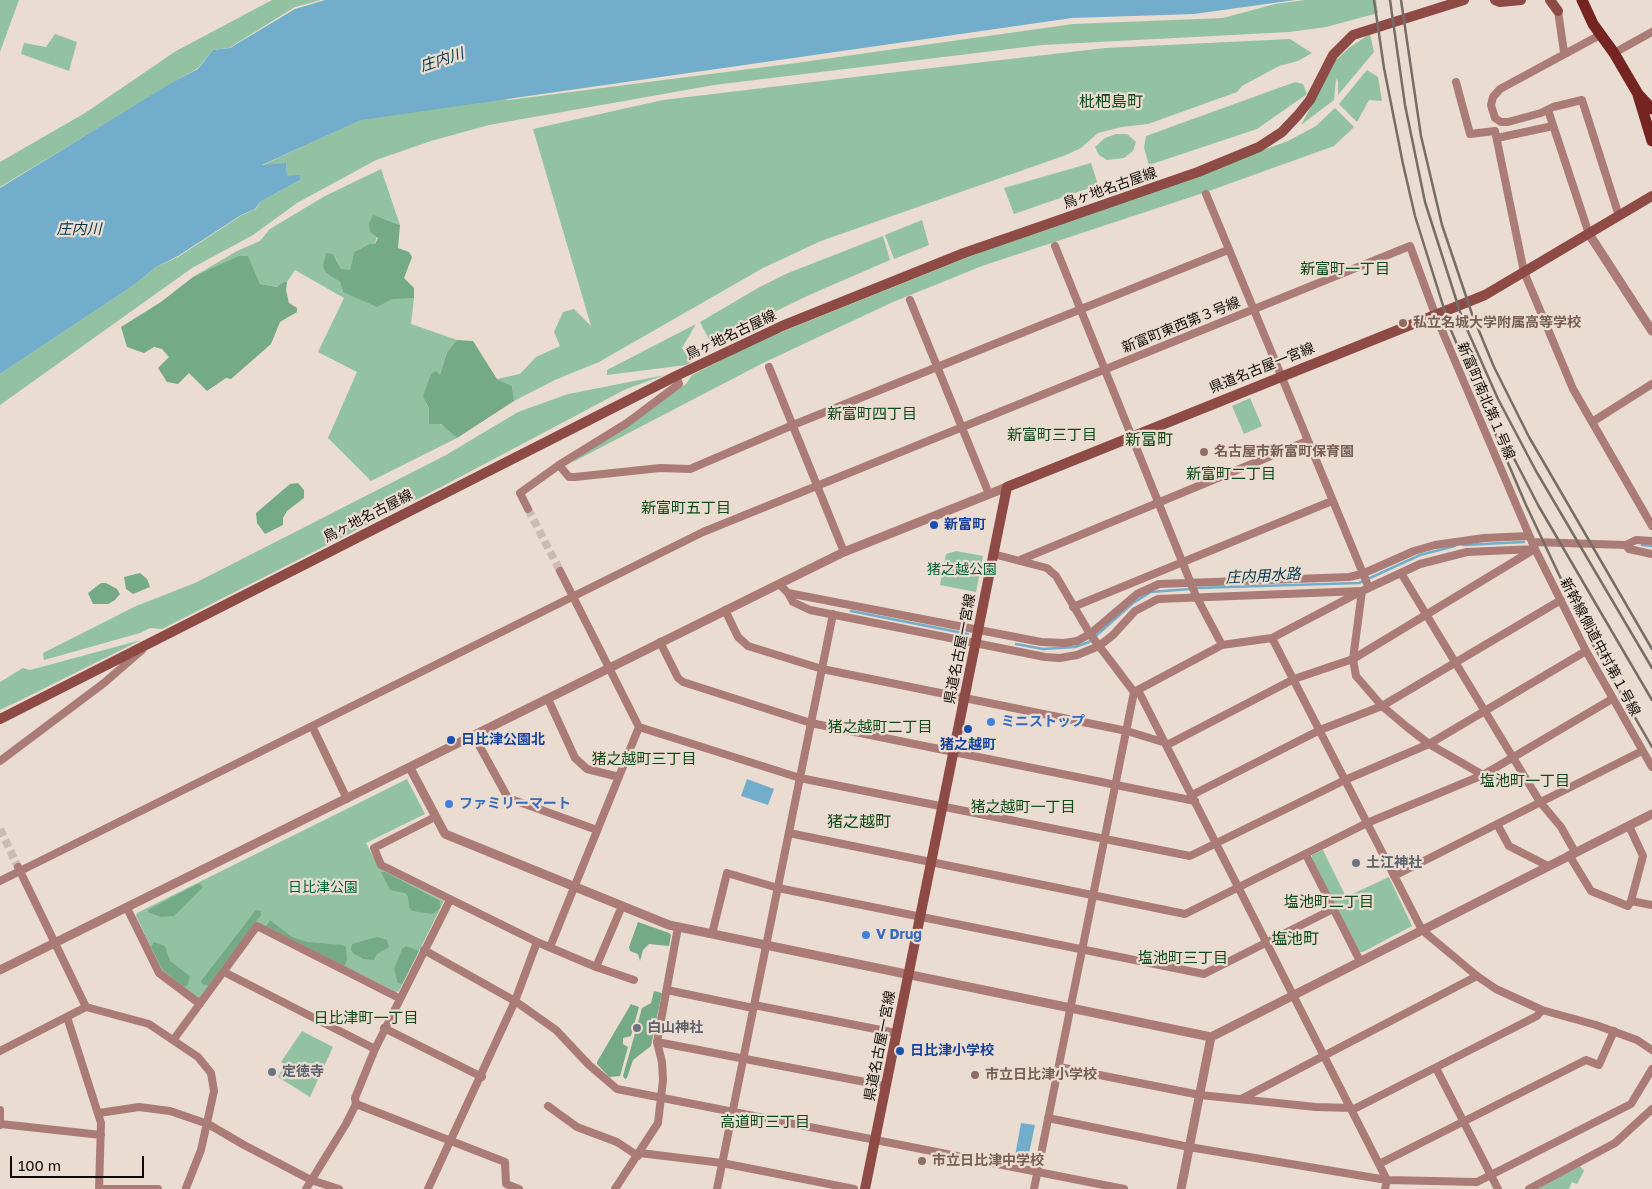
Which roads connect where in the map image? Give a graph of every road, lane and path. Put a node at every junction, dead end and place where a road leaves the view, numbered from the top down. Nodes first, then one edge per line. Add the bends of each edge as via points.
1 (1464, 0) edge
2 (1495, 0) edge
3 (1521, 0) edge
4 (1550, 0) edge
5 (1582, 0) edge
6 (1558, 11) joint
7 (1652, 32) edge
8 (1600, 35) junction
9 (1564, 52) junction
10 (1614, 52) junction
11 (1456, 82) dead end
12 (1638, 94) junction
13 (1652, 109) edge
14 (1548, 110) junction
15 (1553, 126) junction
16 (1497, 138) junction
17 (1652, 141) edge
18 (1206, 194) dead end
19 (1652, 196) edge
20 (1619, 216) junction
21 (1589, 234) junction
22 (1055, 246) dead end
23 (1410, 246) joint
24 (1228, 250) junction
25 (1524, 272) junction
26 (910, 300) dead end
27 (1081, 309) junction
28 (1252, 309) junction
29 (1435, 314) junction
30 (1652, 331) edge
31 (937, 366) junction
32 (769, 367) dead end
33 (1105, 369) junction
34 (676, 376) junction
35 (1280, 376) junction
36 (1652, 384) edge
37 (1592, 422) junction
38 (793, 425) junction
39 (962, 427) junction
40 (1133, 436) junction
41 (1307, 442) junction
42 (559, 465) junction
43 (818, 486) junction
44 (1007, 487) junction
45 (989, 494) junction
46 (1332, 501) junction
47 (1160, 502) junction
48 (528, 510) tunnel mouth
49 (1652, 526) edge
50 (1652, 542) edge
51 (1532, 543) junction
52 (1626, 545) junction
53 (844, 552) junction
54 (993, 554) junction
55 (1652, 554) edge
56 (1020, 560) junction
57 (1183, 562) junction
58 (560, 571) tunnel mouth
59 (1401, 573) junction
60 (1365, 582) junction
61 (779, 584) junction
62 (1192, 584) junction
63 (788, 593) junction
64 (1196, 596) junction
65 (574, 597) junction
66 (1561, 600) junction
67 (1073, 606) junction
68 (726, 610) junction
69 (833, 614) junction
70 (1427, 615) junction
71 (978, 630) junction
72 (1091, 635) junction
73 (1272, 638) junction
74 (152, 641) junction
75 (660, 642) junction
76 (975, 643) junction
77 (1098, 645) junction
78 (1222, 645) junction
79 (1586, 651) junction
80 (1353, 659) junction
81 (1456, 663) junction
82 (609, 668) junction
83 (822, 669) junction
84 (1294, 680) junction
85 (1136, 691) junction
86 (964, 697) junction
87 (548, 699) junction
88 (1612, 699) junction
89 (1382, 706) junction
90 (1484, 711) junction
91 (0, 720) edge
92 (811, 723) junction
93 (312, 726) junction
94 (638, 727) junction
95 (1320, 730) junction
96 (1127, 731) junction
97 (474, 736) junction
98 (1166, 744) junction
99 (1429, 744) junction
100 (1642, 751) junction
101 (953, 752) junction
102 (1514, 759) junction
103 (0, 761) edge
104 (1652, 767) edge
105 (410, 768) junction
106 (1484, 775) junction
107 (619, 777) junction
108 (800, 778) junction
109 (1345, 780) junction
110 (1116, 785) junction
111 (1193, 798) junction
112 (347, 799) junction
113 (1540, 802) junction
114 (942, 807) junction
115 (1652, 814) edge
116 (435, 818) junction
117 (1367, 823) junction
118 (1497, 824) junction
119 (1628, 826) junction
120 (598, 830) junction
121 (789, 833) junction
122 (1105, 840) junction
123 (1217, 845) junction
124 (1572, 853) junction
125 (1306, 855) junction
126 (931, 862) junction
127 (1548, 866) junction
128 (19, 869) junction
129 (1394, 876) junction
130 (0, 882) edge
131 (575, 887) junction
132 (778, 888) junction
133 (1239, 888) junction
134 (1094, 895) junction
135 (450, 900) junction
136 (1631, 901) junction
137 (1652, 905) edge
138 (622, 906) junction
139 (127, 908) junction
140 (1333, 909) junction
141 (920, 917) junction
142 (678, 927) junction
143 (1422, 930) junction
144 (712, 934) junction
145 (536, 942) junction
146 (1266, 942) junction
147 (56, 943) junction
148 (766, 946) junction
149 (550, 947) junction
150 (424, 950) junction
151 (1083, 950) junction
152 (1360, 961) junction
153 (596, 967) junction
154 (0, 970) edge
155 (224, 972) junction
156 (908, 975) junction
157 (1477, 976) junction
158 (634, 980) dead end
159 (667, 990) junction
160 (1294, 995) junction
161 (399, 998) junction
162 (515, 1001) junction
163 (200, 1004) junction
164 (754, 1006) junction
165 (86, 1007) junction
166 (1071, 1008) junction
167 (1542, 1010) junction
168 (67, 1017) junction
169 (384, 1028) junction
170 (1614, 1031) junction
171 (896, 1033) junction
172 (1211, 1037) junction
173 (174, 1039) junction
174 (657, 1042) junction
175 (374, 1048) junction
176 (1652, 1050) edge
177 (0, 1051) edge
178 (1324, 1054) junction
179 (744, 1057) junction
180 (1059, 1067) junction
181 (1436, 1068) junction
182 (1652, 1069) edge
183 (482, 1077) junction
184 (886, 1086) junction
185 (1200, 1095) junction
186 (662, 1096) junction
187 (1241, 1099) junction
188 (356, 1104) junction
189 (548, 1106) dead end
190 (1351, 1109) junction
191 (1652, 1109) edge
192 (0, 1110) edge
193 (733, 1110) junction
194 (99, 1113) junction
195 (1048, 1118) junction
196 (1464, 1121) junction
197 (0, 1124) edge
198 (208, 1124) junction
199 (101, 1135) junction
200 (875, 1138) junction
201 (451, 1140) junction
202 (1189, 1147) junction
203 (639, 1155) junction
204 (722, 1163) junction
205 (1379, 1164) junction
206 (1038, 1170) junction
207 (1492, 1176) junction
208 (311, 1180) junction
209 (1387, 1180) junction
210 (516, 1188) edge
211 (99, 1189) edge
212 (158, 1189) edge
213 (185, 1189) edge
214 (306, 1189) edge
215 (339, 1189) edge
216 (428, 1189) edge
217 (615, 1189) edge
218 (717, 1189) edge
219 (854, 1189) edge
220 (865, 1189) edge
221 (1034, 1189) edge
222 (1124, 1189) edge
223 (1181, 1189) edge
224 (1385, 1189) edge
225 (1498, 1189) edge
226 (1529, 1189) edge

1 - 34 main road, 鳥ヶ地名古屋線 via 1353,35 1333,55 1310,100 1298,115 1282,132 1259,147 1198,172 900,277 782,326
2 - 3 main road
4 - 6 main road
5 - 8 main road
6 - 9 street
7 - 10 street
8 - 9 street
8 - 10 main road
9 - 14 street via 1500,89 1491,105 1495,118 1501,122
10 - 12 main road
11 - 16 street via 1470,134 1496,131
12 - 13 main road
12 - 17 main road
14 - 15 street
14 - 20 street via 1582,100
15 - 16 street
15 - 21 street
16 - 25 street
18 - 24 street
19 - 20 main road, 県道名古屋一宮線
20 - 21 main road, 県道名古屋一宮線
21 - 25 main road, 県道名古屋一宮線
21 - 30 street
22 - 27 street
23 - 28 street, 新富町東西第３号線
23 - 29 street, 新富町南北第１号線
24 - 27 street
24 - 28 street
25 - 29 main road, 県道名古屋一宮線 via 1485,294
25 - 37 street via 1573,389
26 - 31 street
27 - 31 street
27 - 33 street
28 - 33 street, 新富町東西第３号線
28 - 35 street
29 - 35 main road, 県道名古屋一宮線
29 - 51 street, 新富町南北第１号線
31 - 38 street
31 - 39 street
32 - 38 street
33 - 39 street, 新富町東西第３号線
33 - 40 street
34 - 42 street via 679,384 627,423
34 - 74 main road, 鳥ヶ地名古屋線
35 - 40 main road, 県道名古屋一宮線
35 - 41 street
36 - 37 street
37 - 49 street
38 - 42 street via 690,470 660,468 569,477
38 - 43 street
39 - 43 street, 新富町東西第３号線
39 - 45 street
40 - 44 main road, 県道名古屋一宮線
40 - 47 street
41 - 46 street
41 - 47 street
42 - 48 street via 520,493
43 - 53 street
43 - 65 street, 新富町東西第３号線 via 703,532
44 - 45 street
44 - 54 main road, 県道名古屋一宮線
45 - 53 street
46 - 57 street
46 - 60 street
47 - 56 street
47 - 57 street
50 - 52 street via 1636,540
51 - 52 street
51 - 59 street via 1467,552 1420,564
51 - 60 street via 1484,538 1435,545 1414,551
51 - 66 street, 新幹線側道中村第１号線
51 - 70 street
52 - 55 street
53 - 61 street
54 - 56 street
54 - 71 main road, 県道名古屋一宮線
56 - 67 street via 1047,568 1063,586
57 - 62 street
57 - 67 street
58 - 65 street
59 - 60 street
59 - 70 street
60 - 62 street via 1329,578
60 - 64 street
60 - 73 street
60 - 80 street
61 - 63 street
61 - 68 street
62 - 64 street
62 - 72 street via 1159,584 1147,588 1125,603
63 - 69 street via 792,602 810,610
63 - 71 street
64 - 77 street via 1168,597 1146,604
64 - 78 street
65 - 82 street
65 - 93 street, 新富町東西第３号線
66 - 79 street, 新幹線側道中村第１号線
66 - 81 street
67 - 72 street
68 - 75 street
68 - 83 street via 738,637 748,646
69 - 76 street
69 - 83 street
70 - 80 street
70 - 81 street
71 - 72 street via 1051,643 1077,641
71 - 76 main road, 県道名古屋一宮線
72 - 77 street
73 - 78 street
73 - 84 street
74 - 91 main road, 鳥ヶ地名古屋線
74 - 103 street via 104,683
75 - 82 street
75 - 92 street via 683,682
76 - 77 street via 1060,658
76 - 86 main road, 県道名古屋一宮線
77 - 85 street
78 - 85 street
79 - 88 street, 新幹線側道中村第１号線
79 - 90 street
80 - 84 street
80 - 89 street via 1356,676
81 - 89 street
81 - 90 street
82 - 87 street
82 - 94 street
83 - 86 street
83 - 92 street
84 - 95 street
84 - 98 street
85 - 96 street
85 - 98 street
86 - 96 street
86 - 101 main road, 県道名古屋一宮線
87 - 97 street
87 - 107 street via 575,758 587,769
88 - 100 street, 新幹線側道中村第１号線
88 - 102 street
89 - 95 street
89 - 99 street
90 - 99 street
90 - 102 street
92 - 101 street
92 - 108 street
93 - 112 street
93 - 128 street, 新富町東西第３号線
94 - 107 street
94 - 108 street
95 - 109 street
95 - 111 street
96 - 98 street
96 - 110 street
97 - 105 street
97 - 120 street via 508,798
98 - 111 street
99 - 106 street
99 - 109 street
100 - 104 street, 新幹線側道中村第１号線
100 - 113 street
101 - 110 street
101 - 114 main road, 県道名古屋一宮線
102 - 106 street
102 - 113 street
105 - 112 street
105 - 116 street
106 - 117 street
107 - 120 street
108 - 114 street
108 - 121 street
109 - 117 street
109 - 123 street
110 - 111 street
110 - 122 street
111 - 123 street
112 - 139 street
113 - 118 street
113 - 124 street via 1561,827
114 - 122 street
114 - 126 main road, 県道名古屋一宮線
115 - 119 street
116 - 131 street via 449,836
116 - 135 street via 374,848 381,865
117 - 125 street
117 - 129 street
118 - 127 street via 1510,846
118 - 129 street
119 - 124 street
119 - 136 street via 1644,856
120 - 131 street
121 - 126 street
121 - 132 street
122 - 123 street via 1190,856
122 - 134 street
123 - 133 street
124 - 127 street
124 - 136 street via 1590,891 1628,906
125 - 133 street
125 - 140 street
126 - 134 street
126 - 141 main road, 県道名古屋一宮線
127 - 143 street
128 - 130 street, 新富町東西第３号線
128 - 147 street
129 - 143 street
131 - 138 street
131 - 149 street
132 - 141 street
132 - 144 street via 727,873
132 - 148 street
133 - 134 street via 1185,914
133 - 146 street
134 - 151 street
135 - 145 street
135 - 150 street
136 - 137 street
138 - 142 street
138 - 153 street
139 - 147 street
139 - 163 street via 159,973
140 - 146 street
140 - 152 street
141 - 151 street
141 - 156 main road, 県道名古屋一宮線
142 - 144 street
142 - 159 street
143 - 152 street
143 - 157 street
144 - 148 street
145 - 149 street
145 - 162 street
146 - 151 street via 1204,974
146 - 160 street
147 - 154 street
147 - 165 street
148 - 156 street
148 - 164 street
149 - 153 street
150 - 161 street
150 - 162 street
151 - 166 street
152 - 160 street
153 - 158 street
155 - 161 street via 258,926
155 - 163 street
155 - 175 street
156 - 166 street
156 - 171 main road, 県道名古屋一宮線
157 - 167 street via 1496,989
157 - 178 street
159 - 164 street
159 - 174 street
160 - 172 street
160 - 178 street
161 - 169 street
162 - 183 street
162 - 186 street via 556,1030 588,1065 617,1089
163 - 173 street
164 - 171 street
164 - 179 street
165 - 168 street
165 - 173 street via 149,1024
166 - 172 street
166 - 180 street
167 - 170 street
167 - 181 street
168 - 177 street
168 - 194 street
169 - 175 street
169 - 183 street
170 - 176 street
170 - 196 street via 1599,1065 1586,1060
171 - 184 main road, 県道名古屋一宮線
172 - 185 street
173 - 198 street via 198,1057 211,1073 214,1091
174 - 179 street
174 - 186 street via 662,1062
175 - 188 street via 355,1098
178 - 187 street
178 - 190 street
179 - 184 street
179 - 193 street
180 - 185 street
180 - 195 street
181 - 190 street
181 - 196 street
182 - 207 street via 1631,1104
183 - 201 street
184 - 200 main road, 県道名古屋一宮線
185 - 187 street
185 - 202 street
186 - 193 street
186 - 203 street via 658,1123
187 - 190 street
188 - 201 street
188 - 208 street
189 - 203 street via 577,1127 617,1142
190 - 205 street
191 - 226 street via 1615,1143
192 - 197 street
193 - 200 street
193 - 204 street
194 - 198 street via 140,1107 170,1111
194 - 199 street
195 - 202 street
195 - 206 street
196 - 205 street
196 - 207 street
197 - 199 street
198 - 208 street
198 - 213 street
199 - 211 street
200 - 206 street
200 - 220 main road, 県道名古屋一宮線
201 - 210 street via 505,1162 506,1184
201 - 216 street
202 - 209 street
202 - 223 street
203 - 204 street
203 - 217 street
204 - 218 street
204 - 219 street
205 - 209 street
206 - 221 street
206 - 222 street
207 - 209 street via 1477,1182
207 - 225 street
208 - 214 street
208 - 215 street
209 - 224 street
211 - 212 street

